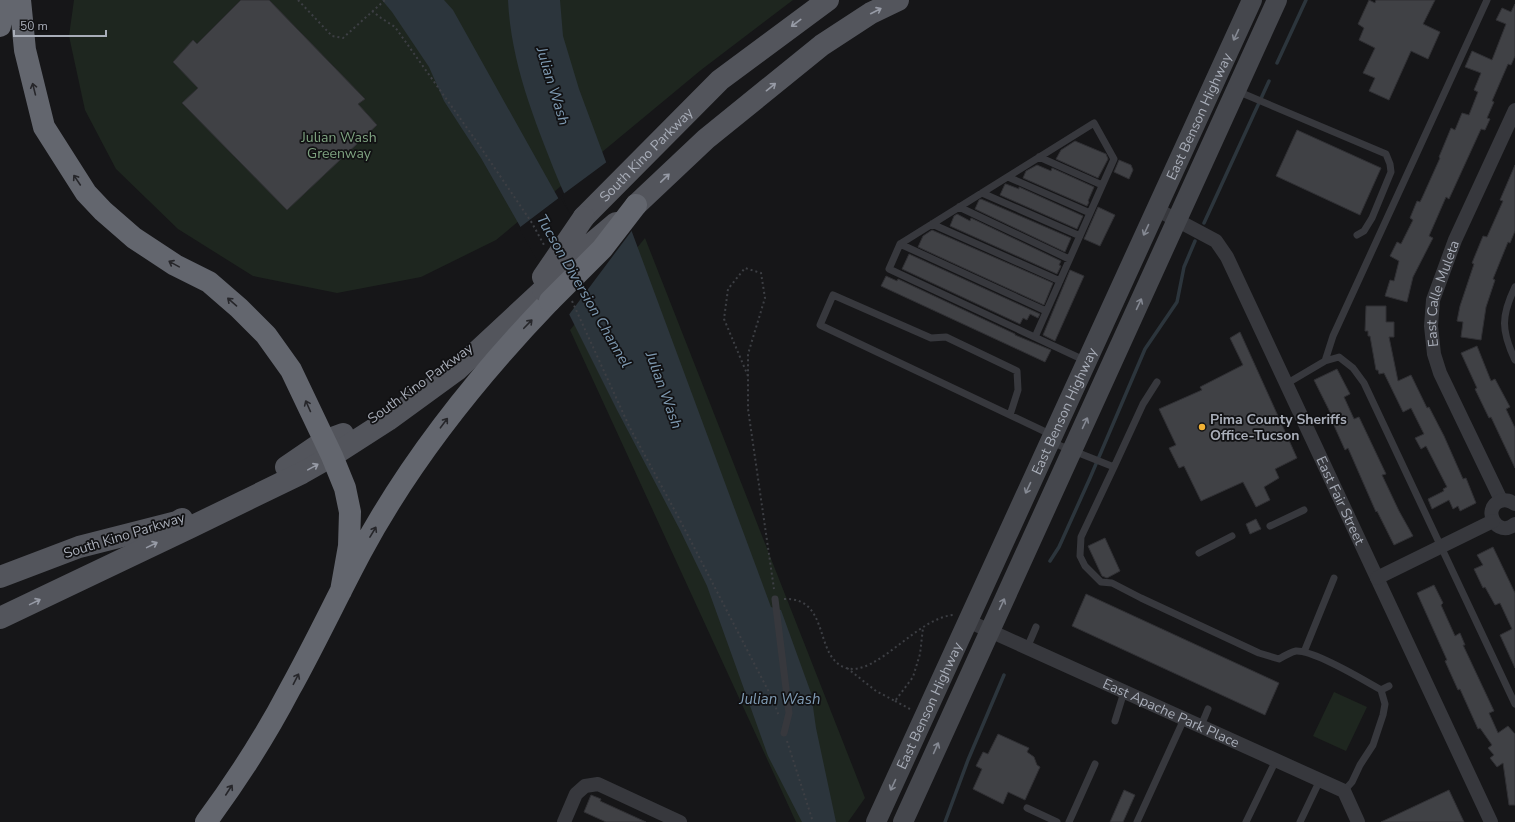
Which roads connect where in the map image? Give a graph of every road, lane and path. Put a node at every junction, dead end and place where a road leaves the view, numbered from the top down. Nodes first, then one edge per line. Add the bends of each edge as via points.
1 (4, 0) edge
2 (20, 0) edge
3 (298, 0) edge
4 (385, 0) edge
5 (828, 0) edge
6 (898, 0) edge
7 (1252, 0) edge
8 (1278, 0) edge
9 (1487, 0) edge
10 (372, 11) junction
11 (0, 26) edge
12 (1236, 91) junction
13 (1515, 110) edge
14 (1039, 157) junction
15 (1008, 177) junction
16 (1102, 185) junction
17 (982, 193) junction
18 (636, 205) joint
19 (959, 207) junction
20 (1156, 209) junction
21 (1090, 213) junction
22 (1177, 221) junction
23 (932, 224) junction
24 (1356, 235) dead end
25 (1080, 236) junction
26 (900, 244) junction
27 (547, 251) dead end
28 (1069, 259) junction
29 (1060, 281) junction
30 (1515, 287) edge
31 (544, 290) junction
32 (571, 298) dead end
33 (1046, 311) junction
34 (1035, 337) junction
35 (1515, 360) edge
36 (1086, 361) junction
37 (1325, 361) junction
38 (748, 376) junction
39 (1157, 382) dead end
40 (1286, 384) junction
41 (1010, 414) junction
42 (1051, 438) junction
43 (328, 449) junction
44 (1072, 450) junction
45 (1114, 467) junction
46 (1508, 502) edge
47 (1304, 510) dead end
48 (1493, 520) junction
49 (1270, 526) dead end
50 (1514, 527) edge
51 (1232, 536) dead end
52 (1441, 546) junction
53 (1199, 553) dead end
54 (0, 577) edge
55 (1334, 578) dead end
56 (1377, 578) junction
57 (341, 591) junction
58 (775, 599) junction
59 (0, 618) edge
60 (968, 621) junction
61 (1036, 627) dead end
62 (923, 628) junction
63 (990, 631) junction
64 (1027, 648) junction
65 (1304, 652) junction
66 (847, 668) junction
67 (1389, 686) dead end
68 (1381, 690) junction
69 (1124, 692) junction
70 (1515, 704) edge
71 (1208, 709) dead end
72 (1184, 719) junction
73 (1115, 721) dead end
74 (1201, 726) junction
75 (784, 732) junction
76 (1276, 760) junction
77 (1095, 764) dead end
78 (1320, 780) junction
79 (1344, 791) junction
80 (1027, 808) dead end
81 (206, 822) edge
82 (564, 822) edge
83 (680, 822) edge
84 (813, 822) edge
85 (876, 822) edge
86 (903, 822) edge
87 (1057, 822) edge
88 (1070, 822) edge
89 (1137, 822) edge
90 (1246, 822) edge
91 (1300, 822) edge
92 (1358, 822) edge
93 (1491, 822) edge

1 - 11 highway
43 -> 2 highway via 291,370 266,335 240,308 209,282 175,265 134,238 86,193 44,127 25,50
3 - 10 path via 332,36 343,38
4 - 10 path
5 -> 31 main road, South Kino Parkway, bridge via 720,80 584,217
18 -> 6 main road, South Kino Parkway via 706,139 822,46 872,13
7 -> 20 main road, East Benson Highway
8 - 12 main road, East Benson Highway
9 - 37 lane via 1333,336
10 - 27 path via 395,27 486,154 532,223
12 - 22 main road, East Benson Highway
12 - 24 lane via 1386,154 1390,172 1372,218 1364,231
13 - 46 street, East Calle Muleta via 1455,240 1433,300 1431,326 1434,354 1440,373
14 - 15 lane
14 - 16 lane
14 - 16 lane via 1094,123 1114,159
15 - 17 lane
15 - 21 lane
16 - 21 lane
17 - 19 lane
17 - 25 lane
18 - 31 highway, bridge via 602,249
19 - 23 lane
19 - 28 lane
20 - 22 street, East Fair Street
20 -> 36 main road, East Benson Highway
21 - 25 lane
22 - 40 street, East Fair Street via 1216,242 1227,257
44 -> 22 main road, East Benson Highway
23 - 26 lane
23 - 29 lane
25 - 28 lane
26 - 33 lane
26 - 34 lane via 889,269
28 - 29 lane
29 - 33 lane
30 - 35 lane via 1504,319 1509,347
31 - 43 main road, South Kino Parkway via 454,362
57 -> 31 highway via 361,551 435,435 509,344
32 - 75 path via 629,426 772,698
33 - 34 lane
34 - 36 lane
36 - 42 main road, East Benson Highway
37 - 40 lane
37 - 52 lane via 1339,357 1353,368 1364,383
38 - 38 path via 748,354 765,298 761,273 745,268 728,288 724,319
38 - 58 path via 748,409
39 - 45 lane via 1143,404
40 - 56 street, East Fair Street
41 - 41 lane via 820,325 833,295 931,338 946,337 1017,371 1018,390
41 - 42 lane
42 - 44 lane
42 -> 60 main road, East Benson Highway
43 - 54 main road, South Kino Parkway via 177,522 78,547
43 - 57 highway via 345,488 350,512 349,546
59 -> 43 main road, South Kino Parkway via 302,473
44 - 45 lane
63 -> 44 main road, East Benson Highway
45 - 65 lane via 1081,537 1080,556 1085,566 1101,582 1112,583 1279,659 1295,651
46 - 48 street via 1498,502 1492,508
47 - 49 lane
48 - 50 street via 1500,527
48 - 52 street
51 - 53 lane
52 - 56 street
52 - 70 lane
55 - 65 lane
56 - 93 street, East Fair Street
81 -> 57 highway via 270,726
58 - 66 path via 793,599 808,605 830,653 838,663
58 - 75 lane via 789,713
60 - 62 path via 956,615 949,616
60 - 63 street, East Apache Park Place
60 -> 85 main road, East Benson Highway
61 - 64 lane
62 - 66 path via 870,665
62 - 66 path via 920,654 913,677 895,701 876,691
63 - 64 street, East Apache Park Place
86 -> 63 main road, East Benson Highway
64 - 69 street, East Apache Park Place
65 - 68 lane
67 - 68 lane
68 - 79 lane via 1385,704 1373,745
69 - 72 street, East Apache Park Place
69 - 73 lane
71 - 74 lane
72 - 74 street, East Apache Park Place
72 - 89 lane
74 - 76 street, East Apache Park Place
75 - 84 path
76 - 78 street, East Apache Park Place
76 - 90 lane
77 - 88 lane
78 - 79 street, East Apache Park Place
78 - 91 lane
79 - 92 street
80 - 87 lane
82 - 83 street via 576,794 585,786 598,784

